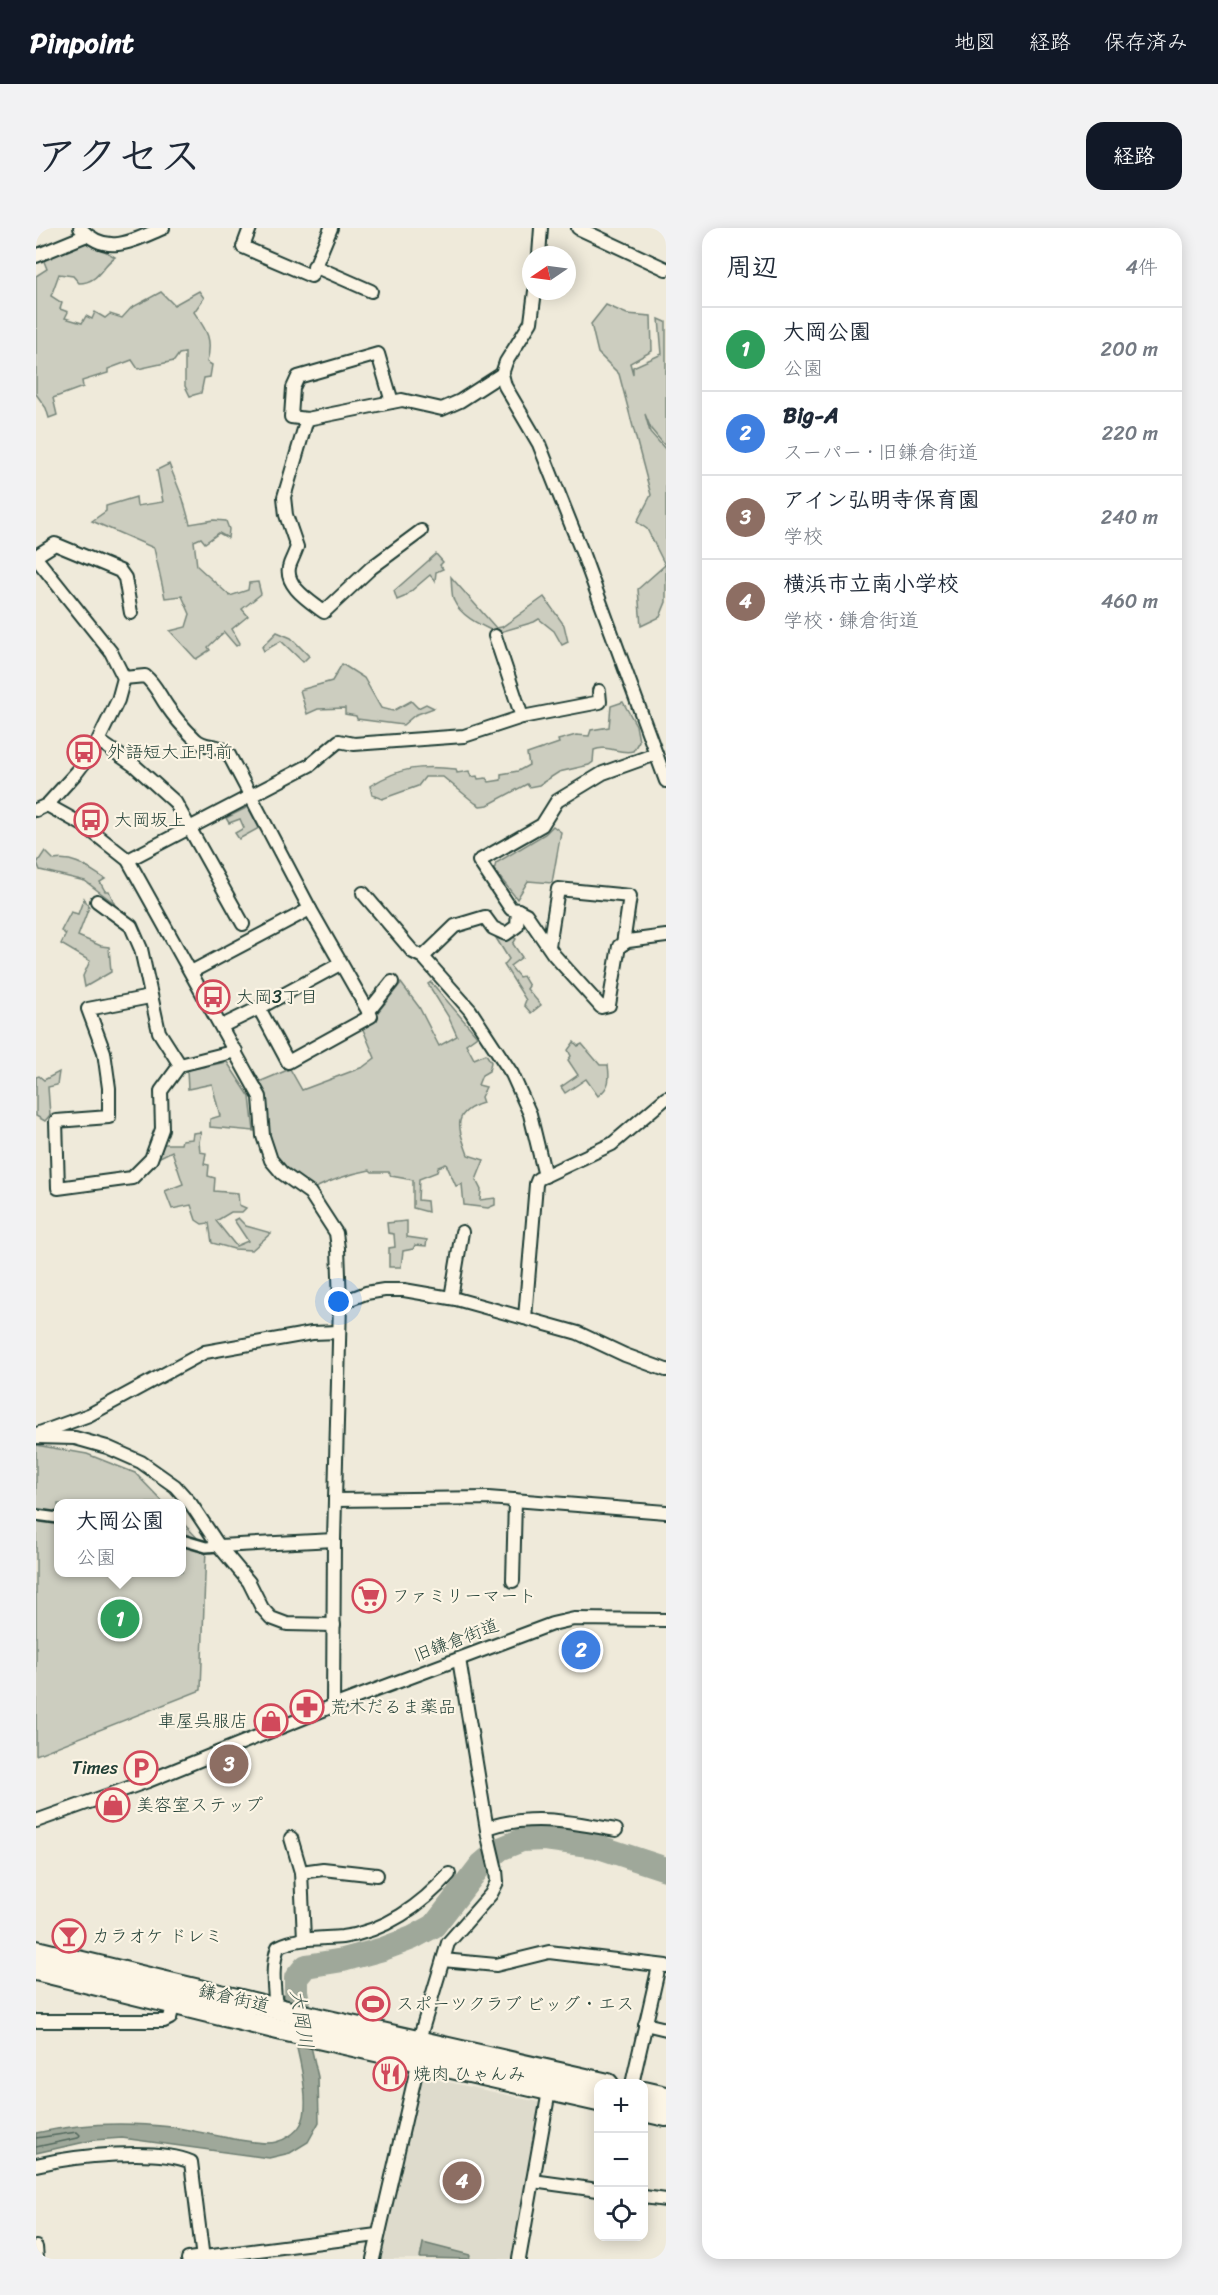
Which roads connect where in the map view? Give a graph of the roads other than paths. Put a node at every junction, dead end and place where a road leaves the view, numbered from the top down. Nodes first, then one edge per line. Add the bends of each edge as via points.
1 (163, 228) edge
2 (250, 228) edge
3 (331, 228) edge
4 (541, 228) edge
5 (578, 228) edge
6 (83, 231) edge
7 (540, 246) edge
8 (36, 256) edge
9 (314, 266) junction
10 (666, 270) edge
11 (371, 291) dead end
12 (534, 300) edge
13 (502, 374) junction
14 (392, 402) junction
15 (307, 419) junction
16 (421, 531) dead end
17 (36, 557) edge
18 (131, 613) dead end
19 (495, 636) dead end
20 (123, 678) junction
21 (598, 691) dead end
22 (522, 717) junction
23 (99, 741) junction
24 (656, 754) junction
25 (666, 781) edge
26 (251, 796) junction
27 (41, 807) edge
28 (190, 827) junction
29 (129, 860) junction
30 (363, 892) dead end
31 (97, 901) dead end
32 (310, 909) junction
33 (518, 910) junction
34 (243, 924) dead end
35 (666, 936) edge
36 (623, 944) junction
37 (549, 946) junction
38 (423, 957) junction
39 (340, 964) junction
40 (191, 972) junction
41 (392, 982) dead end
42 (150, 997) junction
43 (259, 1008) junction
44 (368, 1012) junction
45 (222, 1026) junction
46 (236, 1051) junction
47 (180, 1065) junction
48 (666, 1098) edge
49 (544, 1176) junction
50 (462, 1232) dead end
51 (451, 1298) junction
52 (340, 1303) junction
53 (525, 1318) junction
54 (339, 1332) junction
55 (666, 1370) edge
56 (36, 1436) edge
57 (335, 1500) junction
58 (515, 1500) junction
59 (666, 1512) edge
60 (36, 1515) edge
61 (54, 1517) edge
62 (334, 1540) junction
63 (186, 1541) edge
64 (219, 1546) junction
65 (513, 1581) dead end
66 (666, 1620) edge
67 (334, 1625) junction
68 (459, 1659) junction
69 (333, 1706) junction
70 (36, 1821) edge
71 (616, 1830) dead end
72 (488, 1832) junction
73 (291, 1838) dead end
74 (301, 1872) junction
75 (448, 1874) dead end
76 (377, 1875) dead end
77 (304, 1939) junction
78 (36, 1951) edge
79 (443, 1960) junction
80 (662, 1966) edge
81 (36, 1970) edge
82 (174, 2002) junction
83 (276, 2008) junction
84 (36, 2022) edge
85 (645, 2024) junction
86 (666, 2029) edge
87 (419, 2051) junction
88 (633, 2079) edge
89 (594, 2082) edge
90 (549, 2091) junction
91 (648, 2093) edge
92 (666, 2097) edge
93 (594, 2100) edge
94 (648, 2112) edge
95 (666, 2116) edge
96 (36, 2165) edge
97 (533, 2181) junction
98 (594, 2189) edge
99 (648, 2198) edge
100 (666, 2200) edge
101 (378, 2235) junction
102 (36, 2247) edge
103 (203, 2258) edge
104 (38, 2259) edge
105 (188, 2259) edge
106 (373, 2259) edge
107 (519, 2259) edge

1 - 6 street via 117,246 97,241
2 - 9 street via 243,247 311,276
3 - 9 street
4 - 7 street
5 - 10 street
6 - 8 street
9 - 11 street
12 - 13 street via 531,322
13 - 14 street via 442,409 402,400
13 - 24 street via 539,444
14 - 15 street
14 - 15 street via 378,354 298,377 293,388 291,417
15 - 16 street via 284,497 297,547 289,565 295,589 324,612 371,568
17 - 18 street via 54,544 120,571 125,578
17 - 20 street via 111,652
19 - 22 street
20 - 23 street via 118,700
20 - 26 street via 145,676 153,682 192,737 202,745 222,747 228,753
21 - 22 street via 600,702
22 - 26 street via 464,736 354,744 339,741 310,765
23 - 27 street via 77,772
23 - 28 street via 135,766 175,802
24 - 25 street
24 - 33 street via 603,773 557,801 542,825 479,861 511,909
26 - 28 street
26 - 32 street
27 - 29 street via 85,826
28 - 29 street
28 - 34 street
29 - 40 street
30 - 38 street via 413,952
31 - 42 street via 131,926 141,949
32 - 39 street
32 - 40 street
33 - 37 street via 526,914
33 - 38 street via 517,926 506,934 485,917 455,926
35 - 36 street
36 - 37 street via 619,946 609,1005 601,1007
36 - 37 street via 630,896 558,889
38 - 49 street via 470,1010 512,1074 530,1114
39 - 43 street
39 - 44 street
40 - 45 street
41 - 44 street
42 - 47 street via 159,1032
42 - 47 street via 88,1009 104,1052 109,1117 56,1121 58,1188 132,1178 151,1159 162,1129 161,1091
43 - 44 street via 288,1062 370,1016
43 - 45 street
45 - 46 street
46 - 47 street
46 - 52 street via 260,1097 263,1136 271,1160 309,1194 336,1233
48 - 49 street via 612,1144
49 - 53 street via 536,1184
50 - 51 street
51 - 52 street via 384,1290
51 - 53 street
52 - 54 street
53 - 55 street via 578,1333
54 - 56 street via 205,1352 89,1415
54 - 57 street
56 - 64 street via 75,1438 141,1462 175,1486
57 - 58 street
57 - 62 street
58 - 59 street
58 - 65 street
60 - 61 street
62 - 64 street
62 - 67 street
63 - 64 street
64 - 67 street via 249,1582 271,1618 287,1624
66 - 68 street, 旧鎌倉街道 via 574,1619
67 - 69 street
68 - 69 street, 旧鎌倉街道
68 - 72 street
69 - 70 street, 旧鎌倉街道
71 - 72 street via 530,1819 506,1822
72 - 79 street via 497,1882 448,1943
73 - 74 street
74 - 76 street via 323,1869
74 - 77 street
75 - 77 street via 422,1902 385,1924 346,1936
77 - 83 street via 278,1947 273,1977
78 - 83 main road, 鎌倉街道
79 - 80 street via 496,1965 549,1952
79 - 87 street
80 - 85 street
81 - 82 main road, 鎌倉街道
82 - 84 street via 170,2018 164,2021
82 - 87 main road, 鎌倉街道 via 328,2040
83 - 87 main road, 鎌倉街道
85 - 86 street
85 - 88 street
87 - 89 main road, 鎌倉街道
87 - 90 main road, 鎌倉街道
87 - 101 street
90 - 93 main road, 鎌倉街道
90 - 97 street
91 - 92 main road
94 - 95 main road
96 - 103 street via 99,2155 181,2157 191,2162
97 - 98 street
97 - 107 street
99 - 100 street
101 - 103 street
101 - 106 street
102 - 104 street
103 - 105 street

